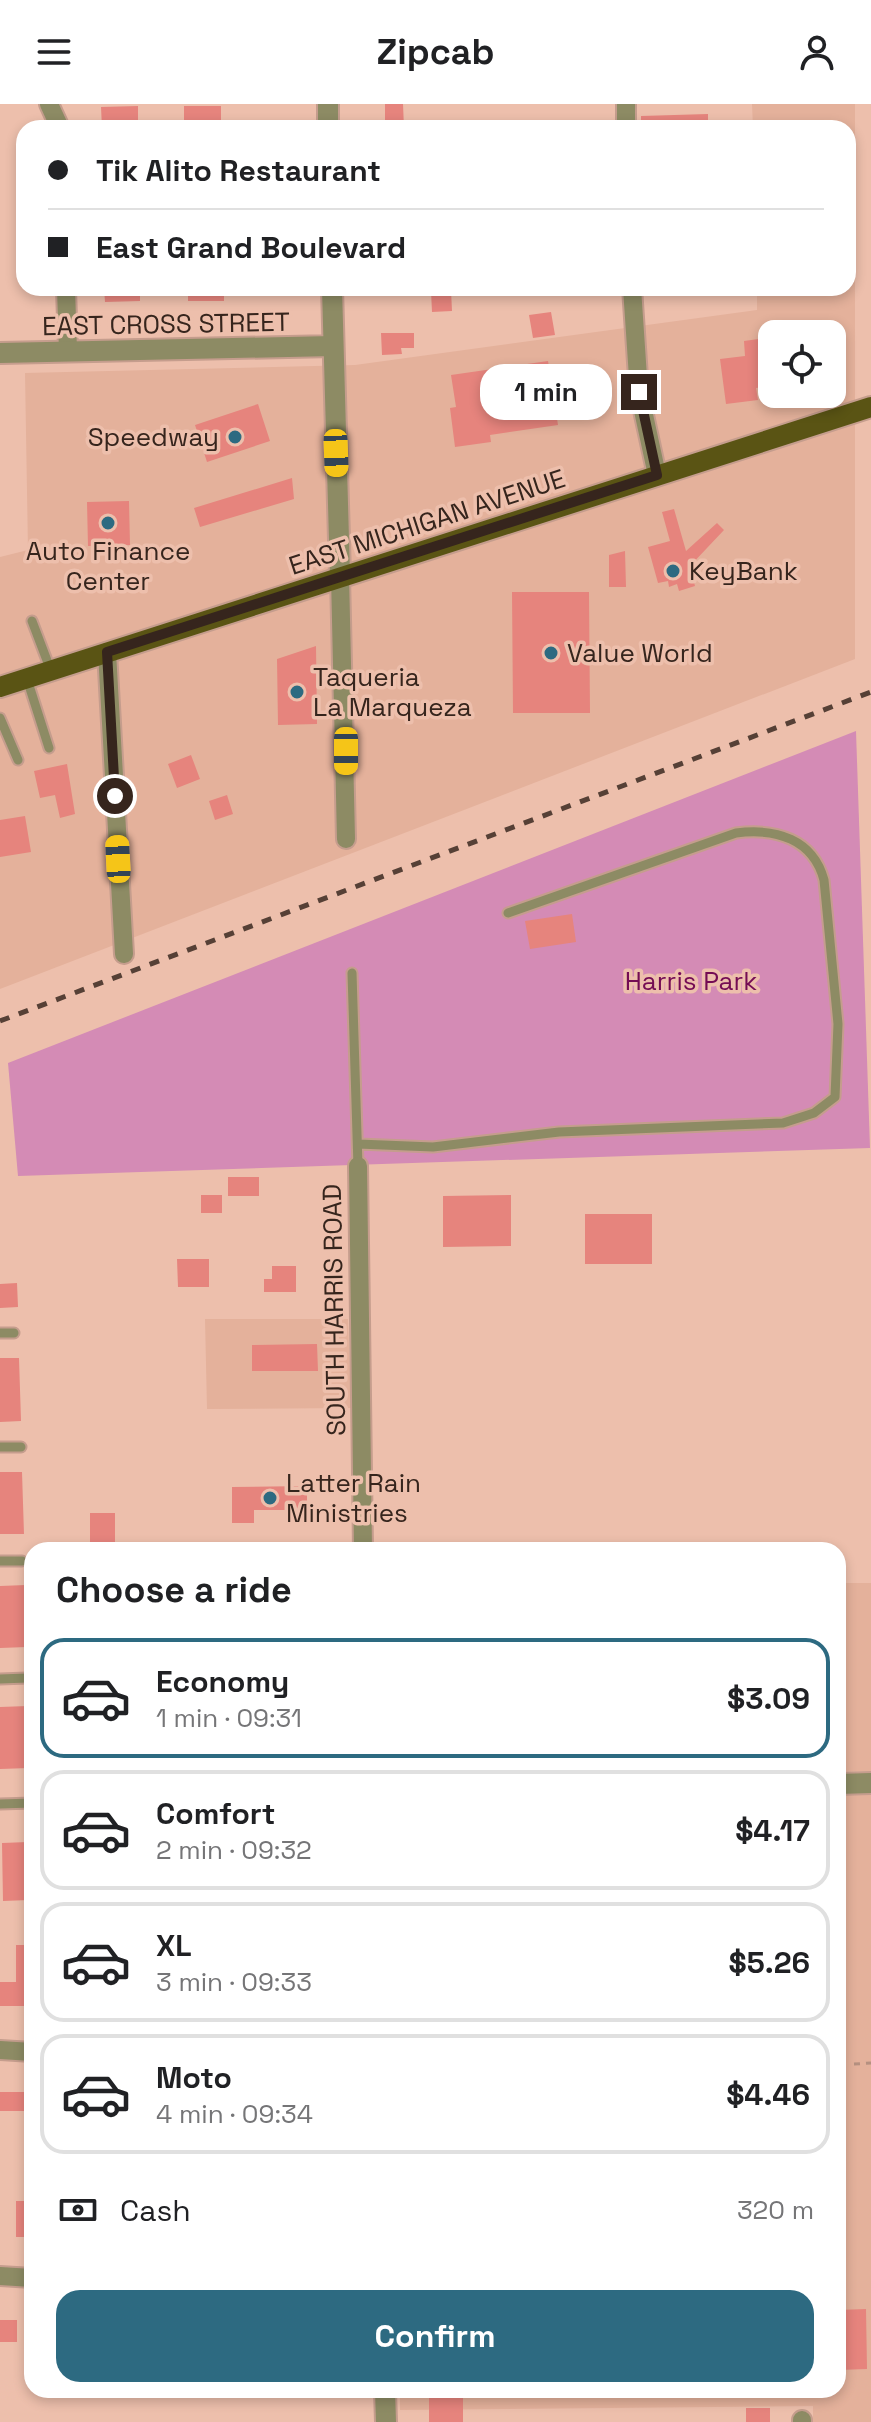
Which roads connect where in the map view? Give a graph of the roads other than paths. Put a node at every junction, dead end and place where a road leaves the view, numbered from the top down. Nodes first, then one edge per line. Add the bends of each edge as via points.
1 (66, 296) edge
2 (332, 296) edge
3 (633, 296) edge
4 (333, 346) junction
5 (68, 351) junction
6 (0, 353) edge
7 (871, 407) edge
8 (657, 475) junction
9 (340, 576) junction
10 (32, 621) dead end
11 (107, 652) junction
12 (51, 671) junction
13 (27, 678) junction
14 (0, 687) edge
15 (0, 718) edge
16 (49, 748) dead end
17 (18, 760) dead end
18 (346, 839) dead end
19 (508, 913) dead end
20 (124, 954) dead end
21 (352, 973) dead end
22 (358, 1144) junction
23 (358, 1166) joint
24 (0, 1333) edge
25 (14, 1333) dead end
26 (0, 1447) edge
27 (21, 1447) dead end
28 (363, 1542) edge
29 (0, 1561) edge
30 (22, 1561) dead end
31 (24, 1678) edge
32 (0, 1679) edge
33 (871, 1783) edge
34 (846, 1784) edge
35 (24, 1803) edge
36 (0, 1804) edge
37 (0, 2050) edge
38 (24, 2052) edge
39 (0, 2276) edge
40 (24, 2278) edge
41 (385, 2398) edge
42 (386, 2422) edge

1 - 5 street
2 - 4 street
3 - 8 street via 639,392
4 - 5 street, EAST CROSS STREET
4 - 9 street
5 - 6 street, EAST CROSS STREET
7 - 8 main road, EAST MICHIGAN AVENUE
8 - 9 main road, EAST MICHIGAN AVENUE
9 - 11 main road, EAST MICHIGAN AVENUE
9 - 18 street
10 - 12 lane
11 - 12 main road, EAST MICHIGAN AVENUE
11 - 20 street
12 - 13 main road, EAST MICHIGAN AVENUE
13 - 14 main road, EAST MICHIGAN AVENUE
13 - 16 lane
15 - 17 lane
19 - 22 lane via 736,833 757,830 791,838 820,864 824,880 838,1024 835,1097 814,1113 783,1123 559,1132 433,1147
21 - 22 lane
22 - 23 lane
23 - 28 street, SOUTH HARRIS ROAD
24 - 25 lane
26 - 27 lane
29 - 30 lane
31 - 32 lane
33 - 34 street
35 - 36 lane
37 - 38 street
39 - 40 street
41 - 42 street

